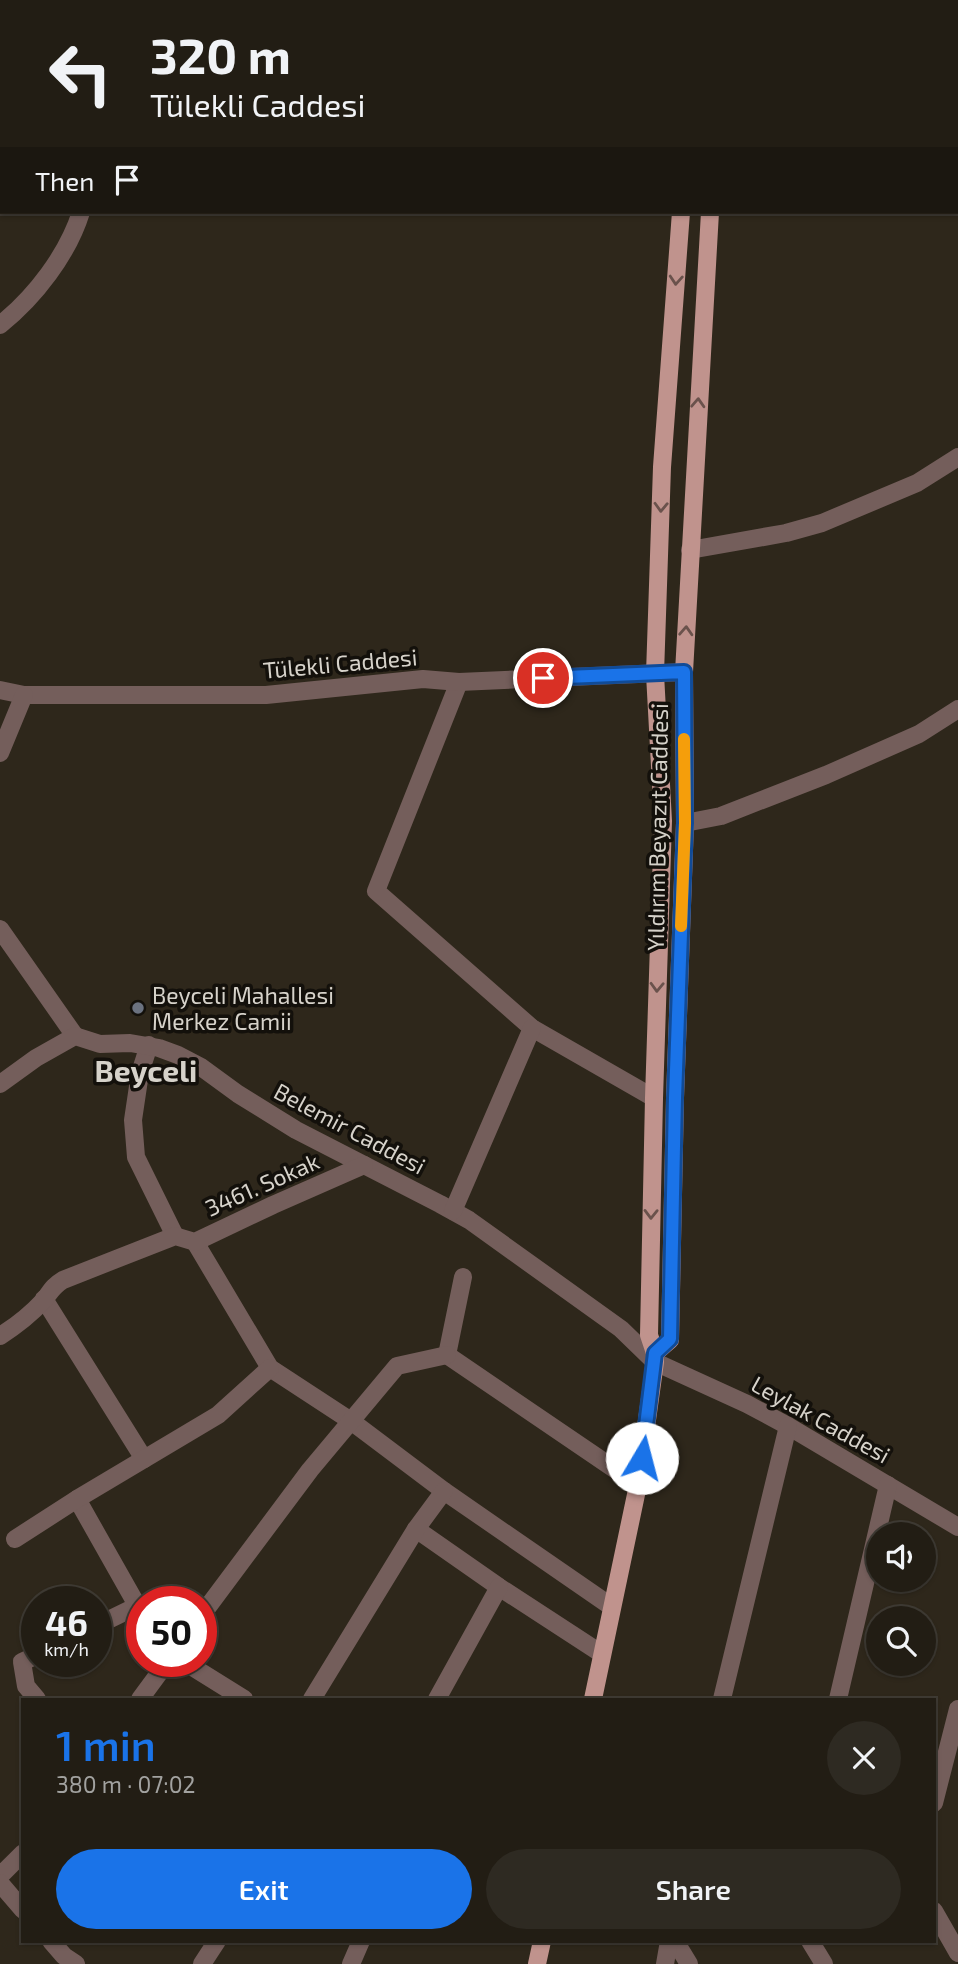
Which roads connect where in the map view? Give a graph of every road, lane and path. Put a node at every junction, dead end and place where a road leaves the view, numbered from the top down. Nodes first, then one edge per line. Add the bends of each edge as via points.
1 (80, 214) edge
2 (681, 214) edge
3 (710, 214) edge
4 (0, 325) edge
5 (958, 457) edge
6 (690, 550) junction
7 (684, 672) junction
8 (654, 674) junction
9 (459, 682) junction
10 (0, 690) edge
11 (24, 695) junction
12 (958, 709) edge
13 (0, 752) edge
14 (685, 823) junction
15 (1, 934) edge
16 (531, 1028) junction
17 (75, 1036) junction
18 (149, 1045) junction
19 (0, 1084) edge
20 (654, 1098) junction
21 (365, 1165) junction
22 (453, 1211) junction
23 (176, 1236) junction
24 (195, 1242) junction
25 (463, 1277) dead end
26 (44, 1299) junction
27 (0, 1336) edge
28 (447, 1354) junction
29 (655, 1358) junction
30 (270, 1368) junction
31 (351, 1421) junction
32 (788, 1426) junction
33 (144, 1459) junction
34 (638, 1485) junction
35 (888, 1485) junction
36 (444, 1491) junction
37 (77, 1499) junction
38 (958, 1527) edge
39 (416, 1529) junction
40 (15, 1539) dead end
41 (126, 1587) edge
42 (499, 1587) junction
43 (217, 1594) edge
44 (612, 1607) junction
45 (602, 1654) junction
46 (24, 1677) edge
47 (156, 1677) edge
48 (209, 1677) edge
49 (36, 1698) edge
50 (141, 1698) edge
51 (242, 1698) edge
52 (313, 1698) edge
53 (438, 1698) edge
54 (593, 1698) edge
55 (722, 1698) edge
56 (838, 1698) edge
57 (956, 1723) edge
58 (936, 1796) edge
59 (21, 1855) edge
60 (0, 1876) edge
61 (0, 1884) edge
62 (21, 1908) edge
63 (936, 1915) edge
64 (52, 1943) edge
65 (216, 1943) edge
66 (360, 1943) edge
67 (542, 1943) edge
68 (669, 1943) edge
69 (676, 1943) edge
70 (811, 1943) edge
71 (958, 1954) edge
72 (66, 1961) edge
73 (202, 1964) edge
74 (351, 1964) edge
75 (537, 1964) edge
76 (665, 1964) edge
77 (689, 1964) edge
78 (824, 1964) edge

1 - 4 street via 58,261
2 -> 8 main road, Yıldırım Beyazıt Caddesi via 662,467
6 -> 3 main road, Yıldırım Beyazıt Caddesi
5 - 6 street via 917,483 822,523
7 -> 6 main road, Yıldırım Beyazıt Caddesi
7 - 8 street, Tülekli Caddesi
7 - 14 main road, Yıldırım Beyazıt Caddesi
8 - 9 street, Tülekli Caddesi
8 -> 20 main road, Yıldırım Beyazıt Caddesi via 663,821
9 - 11 street, Tülekli Caddesi via 423,679 266,695
9 - 16 street via 376,891
10 - 11 street, Tülekli Caddesi
11 - 13 street
12 - 14 street via 919,734 826,775 722,816
14 - 29 main road, Yıldırım Beyazıt Caddesi via 670,1339
15 - 17 street
16 - 20 street
16 - 22 street
17 - 18 street, Belemir Caddesi via 100,1044
17 - 19 street
18 - 21 street, Belemir Caddesi via 201,1067 268,1114
18 - 23 street via 133,1119 136,1157
20 -> 29 main road, Yıldırım Beyazıt Caddesi via 649,1335
21 - 22 street, Belemir Caddesi
21 - 24 street, 3461. Sokak
22 - 29 street, Belemir Caddesi
23 - 24 street, 3461. Sokak
23 - 26 street via 63,1280
24 - 30 street
25 - 28 street
26 - 27 street
26 - 33 street
28 - 31 street via 397,1366
28 - 34 street
29 - 32 street, Leylak Caddesi
29 - 34 main road, Yıldırım Beyazıt Caddesi
30 - 31 street
30 - 33 street via 218,1415
31 - 36 street
31 - 43 street
32 - 35 street, Leylak Caddesi
32 - 55 street
33 - 37 street
34 - 44 main road, Yıldırım Beyazıt Caddesi
35 - 38 street, Leylak Caddesi
35 - 56 street
36 - 39 street
36 - 44 street
37 - 40 street
37 - 41 street
39 - 42 street
39 - 52 street
42 - 45 street
42 - 53 street
44 - 45 main road, Yıldırım Beyazıt Caddesi
45 - 54 main road, Yıldırım Beyazıt Caddesi
46 - 49 street
47 - 50 street
48 - 51 street
57 - 58 street
59 - 60 street
61 - 62 street
63 - 71 street
64 - 72 street
65 - 73 street
66 - 74 street
67 - 75 main road
68 - 76 street
69 - 77 street
70 - 78 street

